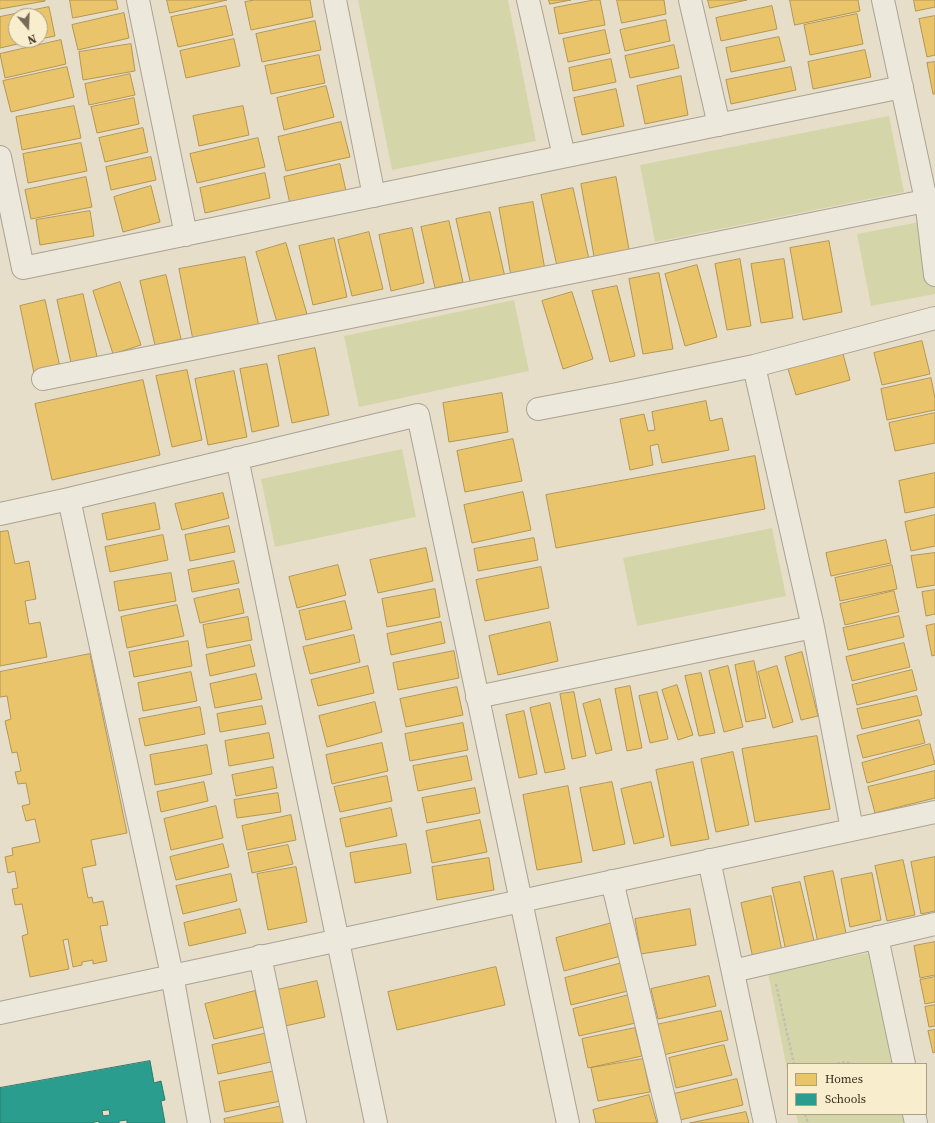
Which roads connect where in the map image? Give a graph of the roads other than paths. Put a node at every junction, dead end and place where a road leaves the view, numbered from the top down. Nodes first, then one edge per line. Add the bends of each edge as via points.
1 (138, 0) edge
2 (335, 0) edge
3 (528, 0) edge
4 (690, 0) edge
5 (883, 0) edge
6 (902, 87) junction
7 (719, 125) junction
8 (564, 156) junction
9 (0, 157) edge
10 (374, 196) junction
11 (931, 200) edge
12 (186, 235) junction
13 (935, 275) edge
14 (935, 318) edge
15 (754, 366) junction
16 (43, 379) dead end
17 (538, 409) dead end
18 (237, 458) junction
19 (69, 499) junction
20 (0, 514) edge
21 (813, 627) junction
22 (477, 697) junction
23 (935, 812) edge
24 (852, 829) junction
25 (709, 860) junction
26 (612, 881) junction
27 (521, 901) junction
28 (935, 924) edge
29 (877, 937) junction
30 (338, 940) junction
31 (260, 956) junction
32 (733, 971) junction
33 (172, 975) junction
34 (0, 1012) edge
35 (904, 1063) edge
36 (199, 1123) edge
37 (295, 1123) edge
38 (376, 1123) edge
39 (568, 1123) edge
40 (670, 1123) edge
41 (765, 1123) edge

1 - 12 street
2 - 10 street
3 - 8 street
4 - 7 street
5 - 6 street
6 - 7 street
6 - 11 street
7 - 8 street
8 - 10 street
9 - 12 street via 23,268
10 - 12 street
11 - 13 street
11 - 16 street
14 - 15 street
15 - 17 street
15 - 21 street
18 - 19 street
18 - 22 street via 418,416
18 - 30 street
19 - 20 street
19 - 33 street
21 - 22 street
21 - 24 street
22 - 27 street
23 - 24 street
24 - 25 street
25 - 26 street
25 - 32 street
26 - 27 street
26 - 40 street
27 - 30 street
27 - 39 street
28 - 29 street
29 - 32 street
29 - 35 street
30 - 31 street
30 - 38 street
31 - 33 street
31 - 37 street
32 - 41 street
33 - 34 street
33 - 36 street

